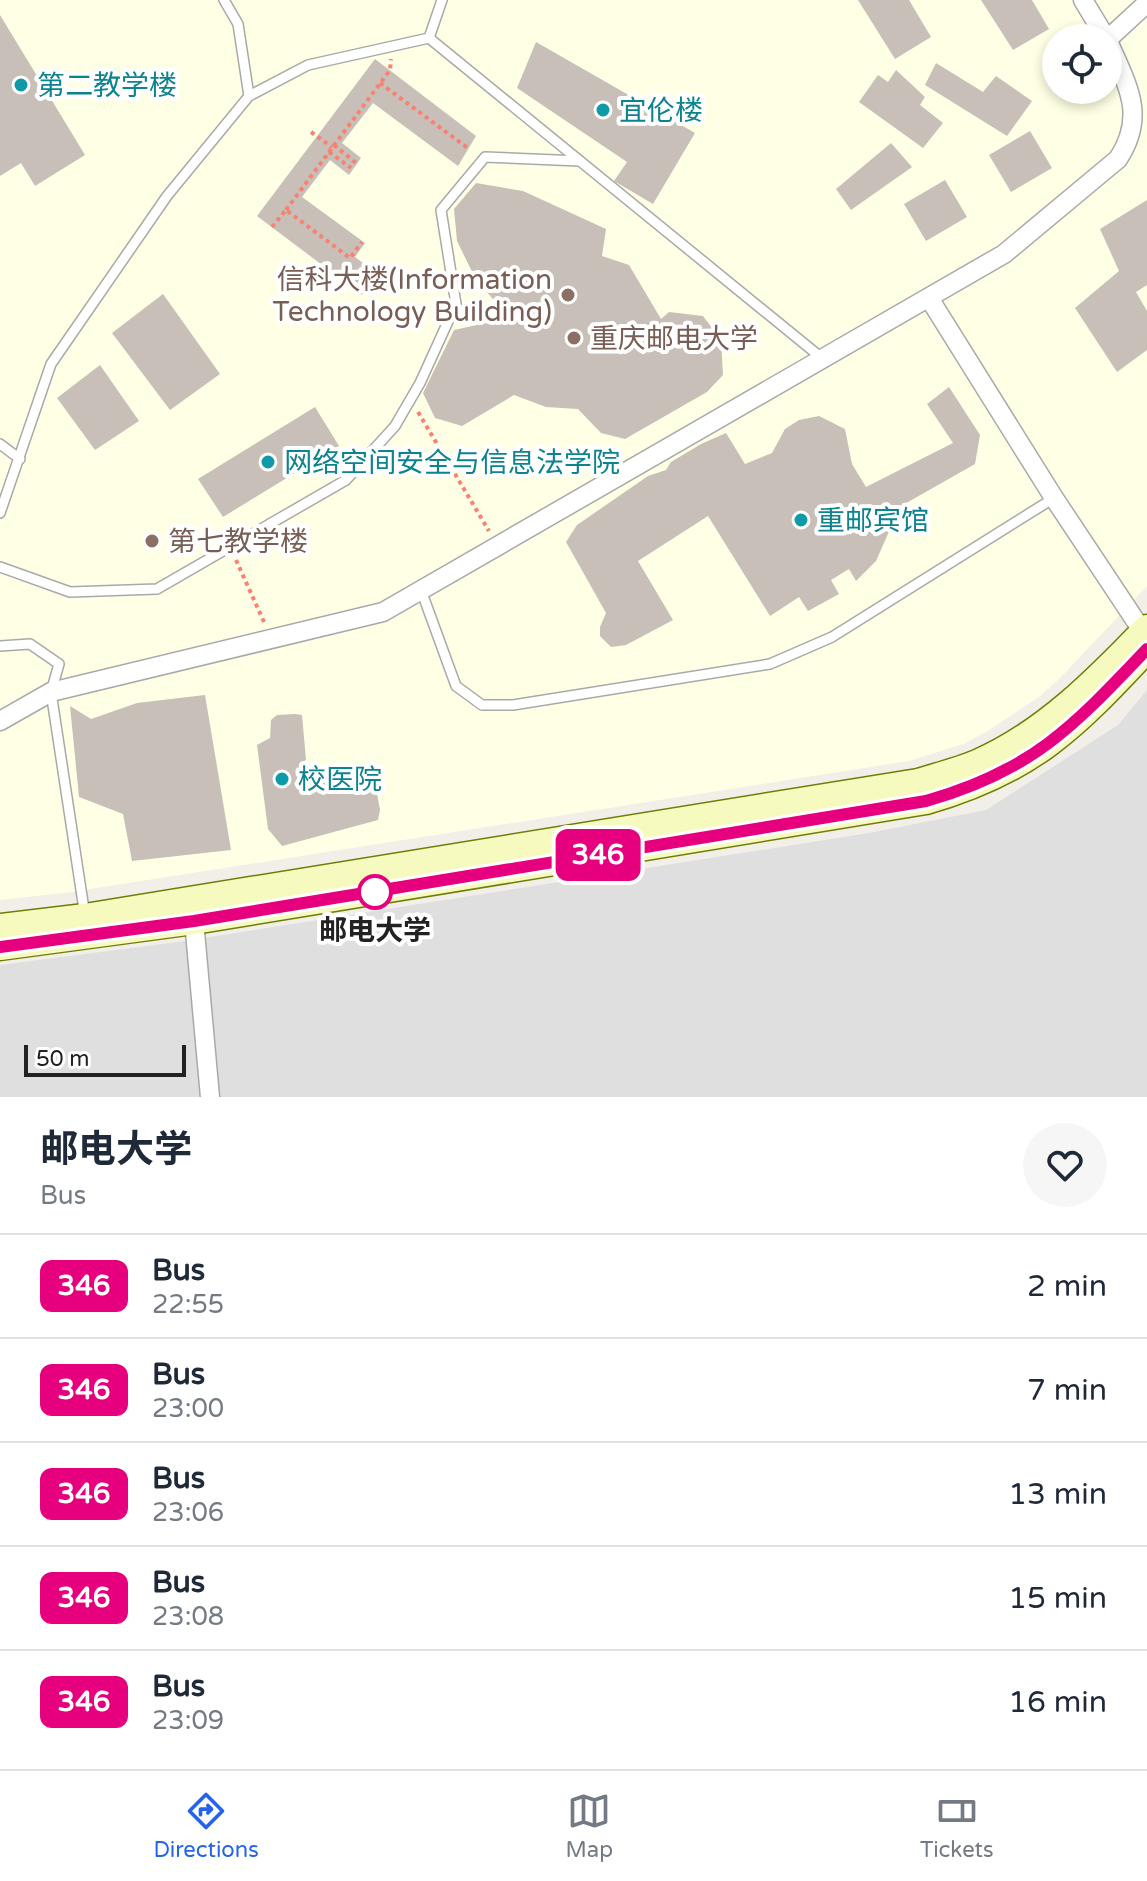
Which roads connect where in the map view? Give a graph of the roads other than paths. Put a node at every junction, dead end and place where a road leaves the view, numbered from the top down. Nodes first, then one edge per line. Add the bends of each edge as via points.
1 (224, 0) edge
2 (442, 0) edge
3 (1083, 0) edge
4 (1147, 3) edge
5 (1098, 24) edge
6 (1122, 26) edge
7 (429, 38) junction
8 (1122, 73) edge
9 (249, 96) junction
10 (580, 161) junction
11 (929, 298) junction
12 (823, 359) junction
13 (0, 444) edge
14 (20, 459) junction
15 (1054, 498) junction
16 (0, 513) edge
17 (0, 567) edge
18 (421, 590) junction
19 (1146, 637) edge
20 (0, 646) edge
21 (51, 692) junction
22 (0, 721) edge
23 (85, 917) junction
24 (194, 921) junction
25 (0, 927) edge
26 (0, 947) edge
27 (210, 1097) edge

1 - 9 lane via 238,24
2 - 7 lane
3 - 5 street
4 - 6 street
7 - 9 lane via 308,65
7 - 10 lane
8 - 11 street via 1135,109 1129,144 1118,159 1004,254
9 - 14 lane via 167,196 51,364
10 - 12 lane
10 - 17 lane via 485,157 441,210 456,304 395,426 346,480 157,589 70,592
11 - 12 street
11 - 15 street
12 - 18 street
13 - 14 lane
14 - 16 lane
15 - 18 lane via 832,637 770,664 513,705 482,705 456,686
15 - 19 street
18 - 21 street via 383,612
19 - 23 main road via 1028,735 975,764 918,782
19 - 24 main road via 1089,711 1041,750 1014,767 926,801
20 - 21 lane via 30,644 59,664
21 - 22 street
21 - 23 lane
23 - 25 main road
24 - 26 main road
24 - 27 street

